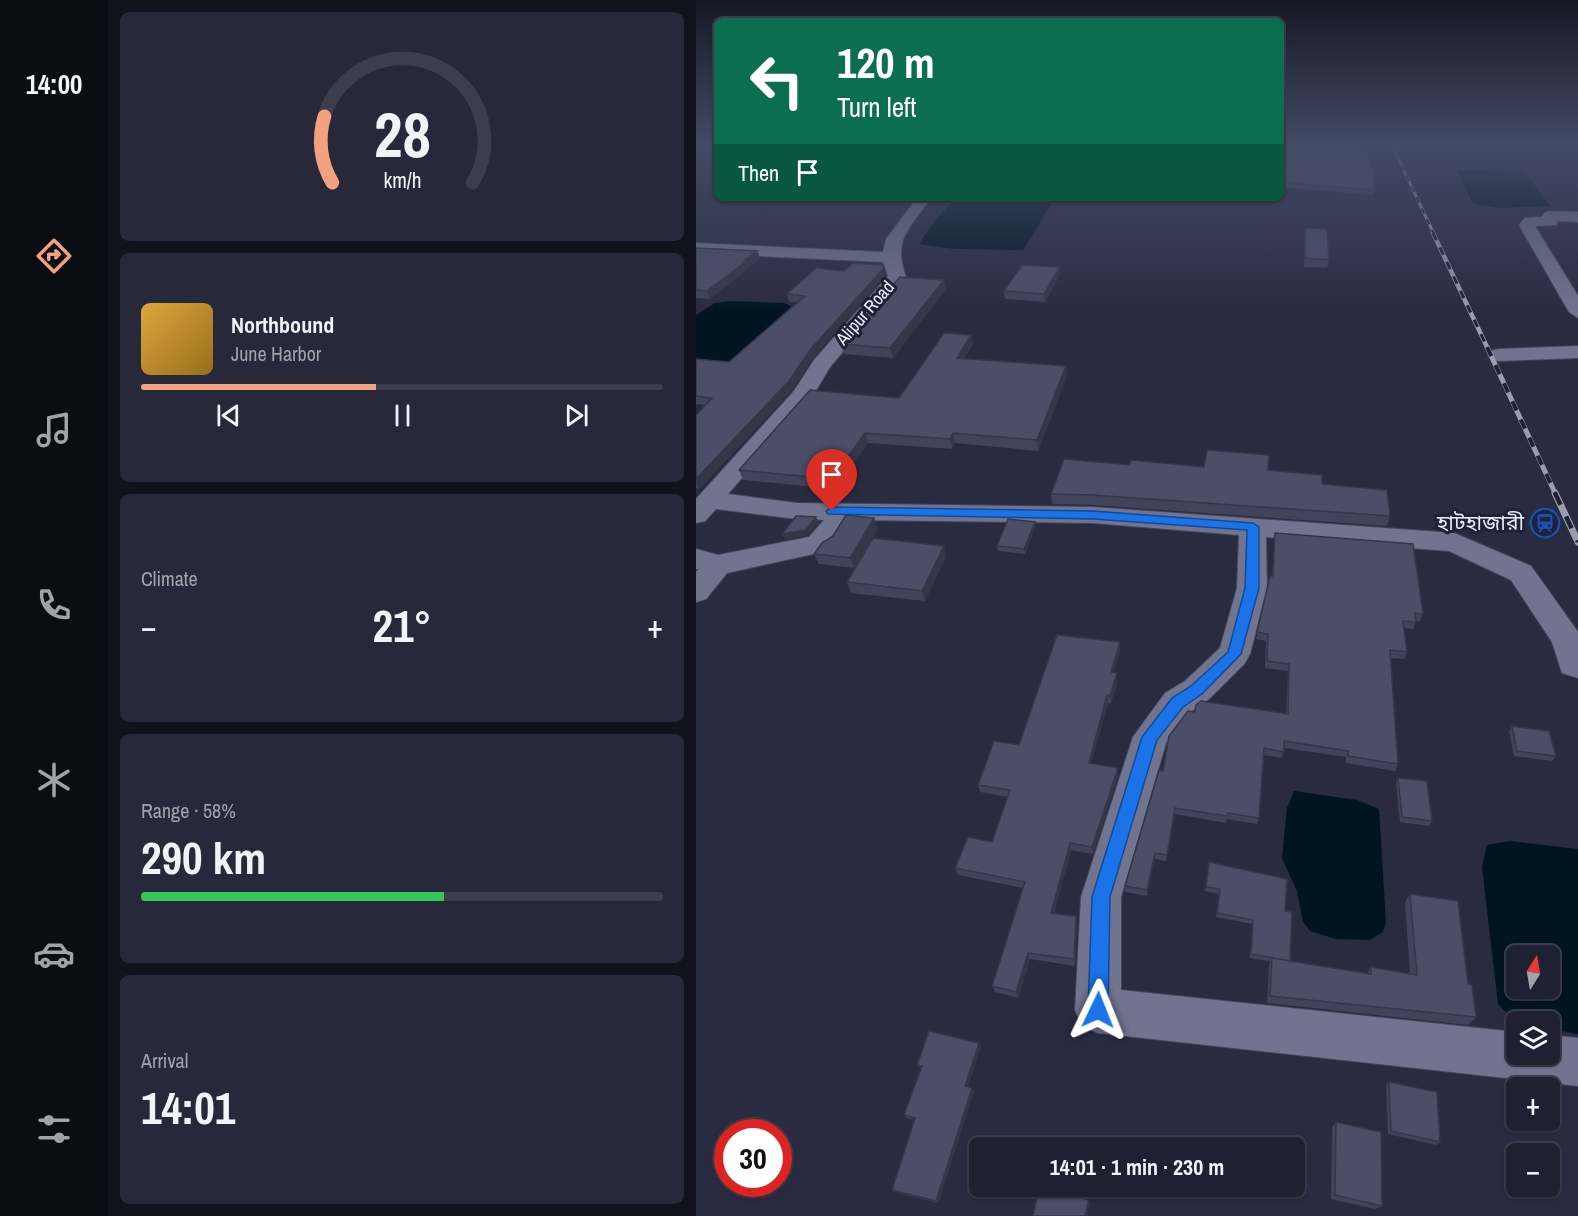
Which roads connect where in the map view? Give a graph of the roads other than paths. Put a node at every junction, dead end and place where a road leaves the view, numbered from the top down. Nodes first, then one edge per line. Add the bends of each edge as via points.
1 (922, 201) edge
2 (1578, 217) edge
3 (696, 248) edge
4 (890, 257) junction
5 (1578, 312) edge
6 (1578, 352) edge
7 (1498, 355) dead end
8 (703, 508) edge
9 (844, 511) junction
10 (1253, 527) junction
11 (707, 562) edge
12 (696, 592) edge
13 (1578, 666) edge
14 (1578, 1062) edge

1 - 4 street via 894,239
2 - 5 street via 1549,216 1551,222 1530,221 1527,225
3 - 4 street, Alipur Road
4 - 8 street, Alipur Road via 897,277 821,364 803,394
6 - 7 street
8 - 9 street
9 - 10 street via 1093,515
9 - 11 street via 825,539 816,545
10 - 13 street via 1454,542 1521,573 1567,640
10 - 14 street via 1252,588 1234,654 1197,690 1177,703 1150,737 1101,897 1098,1010
11 - 12 street

